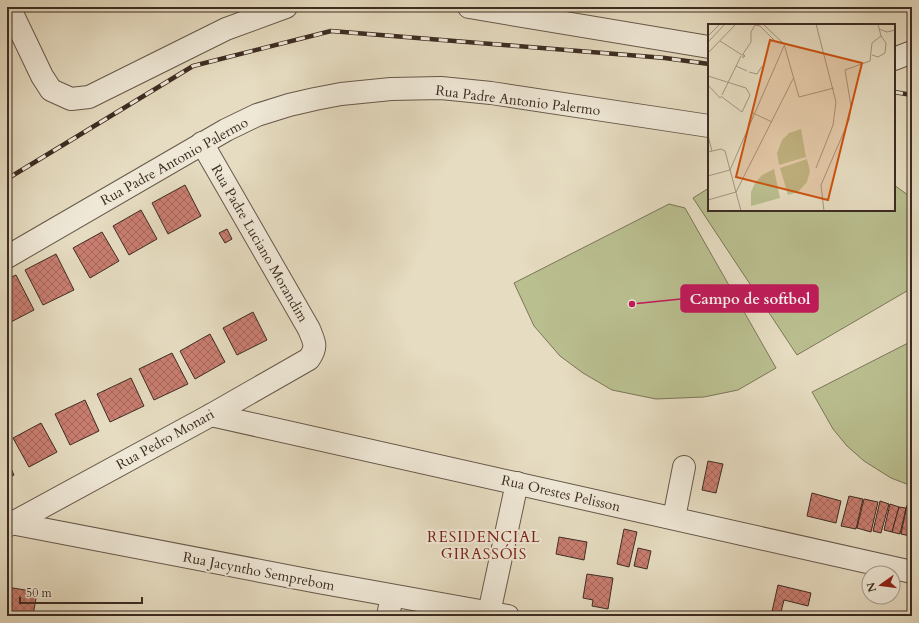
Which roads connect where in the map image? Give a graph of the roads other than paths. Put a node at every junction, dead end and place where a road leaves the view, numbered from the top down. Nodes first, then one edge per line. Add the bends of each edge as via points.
1 (9, 7) edge
2 (286, 7) edge
3 (469, 7) edge
4 (708, 47) edge
5 (912, 52) edge
6 (895, 59) edge
7 (708, 126) edge
8 (202, 143) junction
9 (7, 257) edge
10 (315, 345) joint
11 (211, 415) junction
12 (684, 467) dead end
13 (517, 483) junction
14 (674, 518) junction
15 (9, 525) edge
16 (912, 572) edge
17 (390, 606) edge
18 (498, 615) edge

1 - 2 street via 51,90 71,99 89,97 226,28
3 - 4 street
5 - 6 street
7 - 8 street, Rua Padre Antonio Palermo via 491,93 441,88 391,89 341,94 290,105 257,115
8 - 9 street, Rua Padre Antonio Palermo
8 - 10 street, Rua Padre Luciano Morandim via 305,322
10 - 11 street, Rua Pedro Monari via 310,359
11 - 13 street, Rua Orestes Pelisson
11 - 15 street, Rua Pedro Monari
12 - 14 street
13 - 14 street, Rua Orestes Pelisson
13 - 18 street
14 - 16 street, Rua Orestes Pelisson
15 - 17 street, Rua Jacyntho Semprebom via 318,582
17 - 18 street, Rua Jacyntho Semprebom

